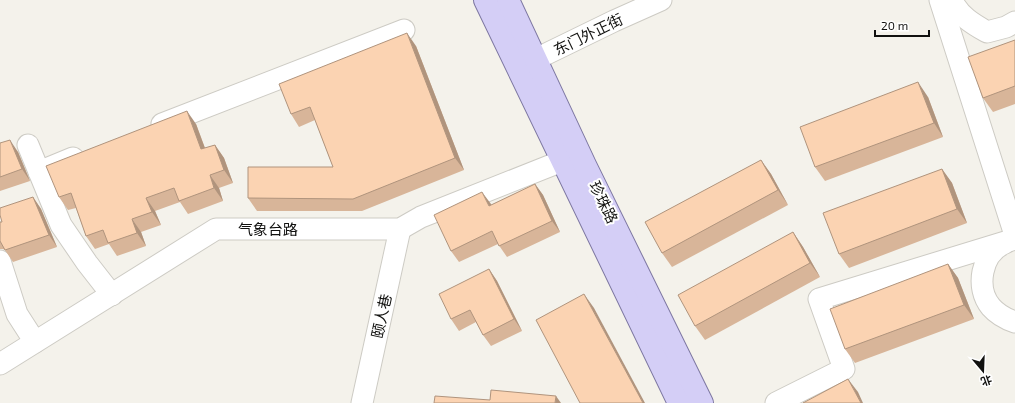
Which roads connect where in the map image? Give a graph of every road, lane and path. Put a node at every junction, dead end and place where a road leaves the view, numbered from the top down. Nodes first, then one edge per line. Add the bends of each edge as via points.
1 (485, 0) edge
2 (508, 0) edge
3 (661, 0) edge
4 (940, 0) edge
5 (952, 0) edge
6 (1015, 22) edge
7 (404, 30) dead end
8 (536, 59) junction
9 (143, 131) edge
10 (28, 145) dead end
11 (91, 152) edge
12 (562, 161) junction
13 (39, 172) junction
14 (400, 229) junction
15 (1015, 235) edge
16 (1015, 239) edge
17 (0, 261) edge
18 (112, 295) junction
19 (5, 297) edge
20 (1015, 322) edge
21 (35, 342) junction
22 (0, 364) edge
23 (362, 403) edge
24 (679, 403) edge
25 (702, 403) edge
26 (776, 403) edge

1 - 12 main road, 珍珠路
2 - 8 main road, 珍珠路
3 - 8 street, 东门外正街
4 - 15 street
5 - 6 street via 968,21 987,32
7 - 9 street
8 - 25 main road, 珍珠路
10 - 13 street
11 - 13 street
12 - 14 street via 420,217
12 - 24 main road, 珍珠路
13 - 18 street via 61,225
14 - 18 street, 气象台路 via 216,229
14 - 23 street, 颐人巷
16 - 20 street via 992,253 984,265 982,280 984,294 991,306 1001,316
16 - 26 street via 819,299 844,369
17 - 19 street
18 - 21 street, 气象台路
19 - 21 street
21 - 22 street, 气象台路

